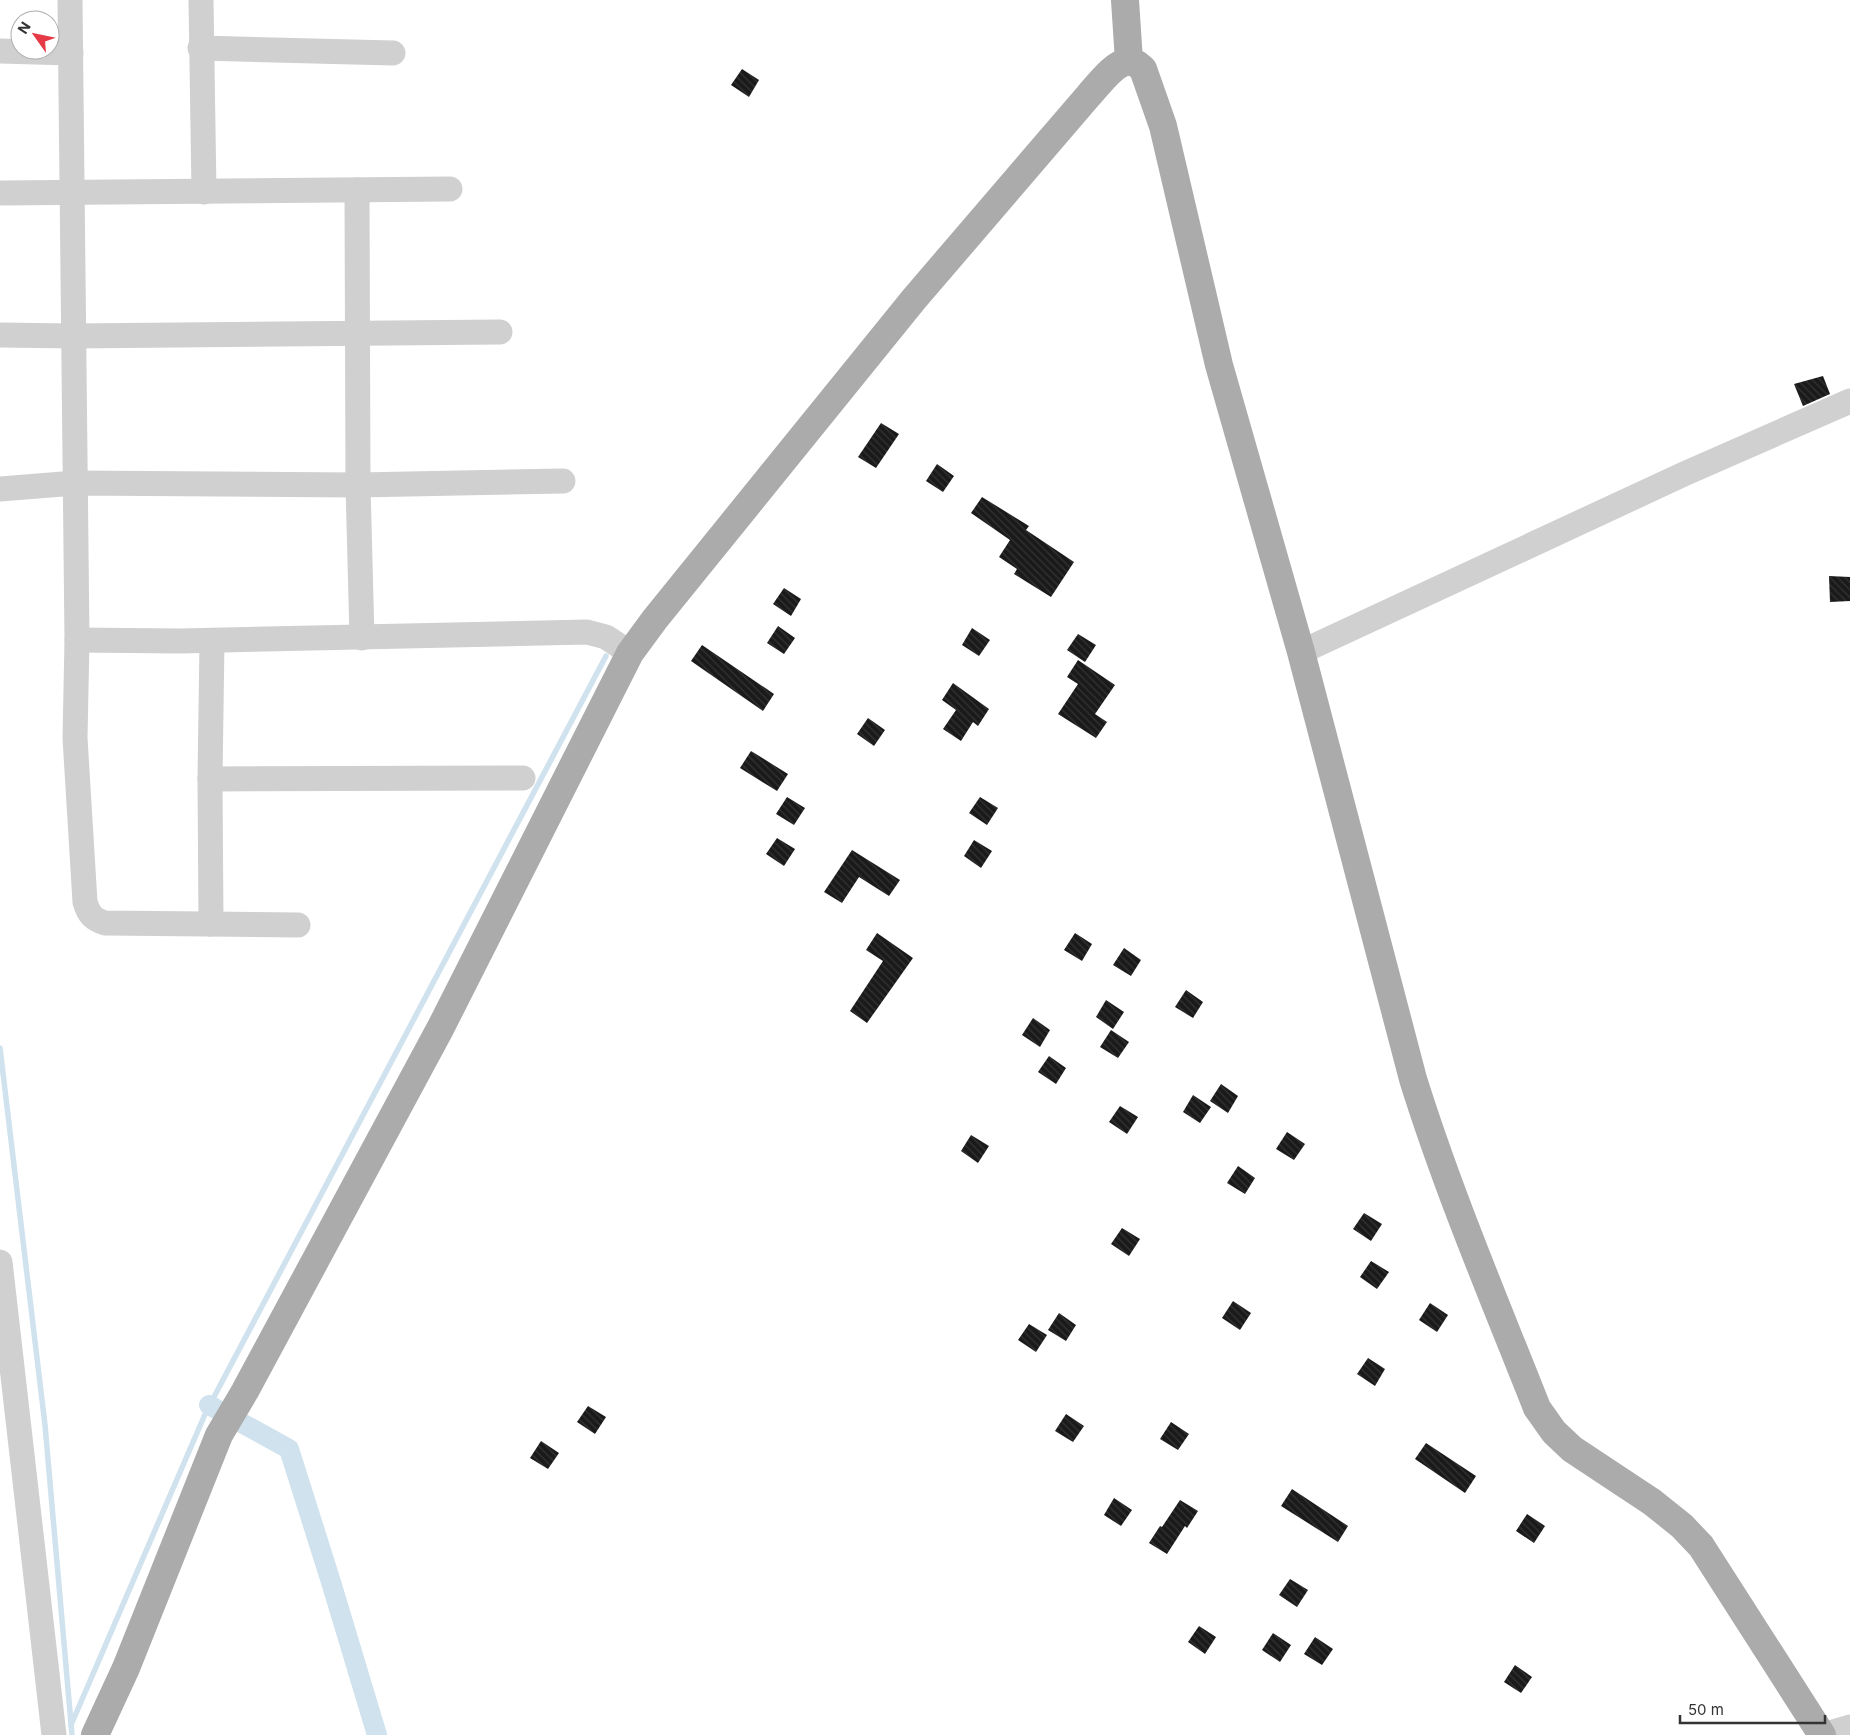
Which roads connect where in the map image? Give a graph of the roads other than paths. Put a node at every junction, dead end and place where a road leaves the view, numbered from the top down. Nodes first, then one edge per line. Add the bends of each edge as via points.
1 (70, 0) edge
2 (200, 0) edge
3 (1126, 0) edge
4 (200, 48) junction
5 (0, 51) edge
6 (71, 53) junction
7 (393, 53) dead end
8 (1129, 61) junction
9 (450, 189) dead end
10 (357, 190) junction
11 (204, 192) junction
12 (0, 193) edge
13 (72, 194) junction
14 (500, 332) dead end
15 (358, 333) junction
16 (0, 335) edge
17 (73, 336) junction
18 (1850, 401) edge
19 (563, 481) dead end
20 (75, 483) junction
21 (358, 485) junction
22 (0, 489) edge
23 (362, 638) junction
24 (77, 640) junction
25 (212, 641) junction
26 (619, 645) junction
27 (1301, 652) junction
28 (524, 778) dead end
29 (210, 779) junction
30 (211, 924) junction
31 (298, 925) dead end
32 (0, 1262) edge
33 (1850, 1727) edge
34 (54, 1735) edge
35 (94, 1735) edge
36 (1823, 1735) edge

1 - 6 street
2 - 4 street
3 - 8 main road
4 - 7 street
4 - 11 street
5 - 6 street
6 - 13 street
8 - 26 main road via 1122,62 1089,95 914,299 654,619
8 - 27 main road via 1143,69 1163,126 1219,365
9 - 10 street
10 - 11 street
10 - 15 street
11 - 13 street
12 - 13 street
13 - 17 street
14 - 15 street
15 - 17 street
15 - 21 street
16 - 17 street
17 - 20 street
18 - 27 street via 1684,474
19 - 21 street
20 - 21 street
20 - 22 street
20 - 24 street
21 - 23 street
23 - 25 street
23 - 26 street via 587,632
24 - 25 street
24 - 30 street via 75,738 88,914 105,923
25 - 29 street
26 - 35 main road via 442,1027 219,1435 126,1668
27 - 36 main road via 1427,1125 1538,1408 1554,1432 1572,1449 1652,1502 1701,1546
28 - 29 street
29 - 30 street
30 - 31 street
32 - 34 street
33 - 36 street

